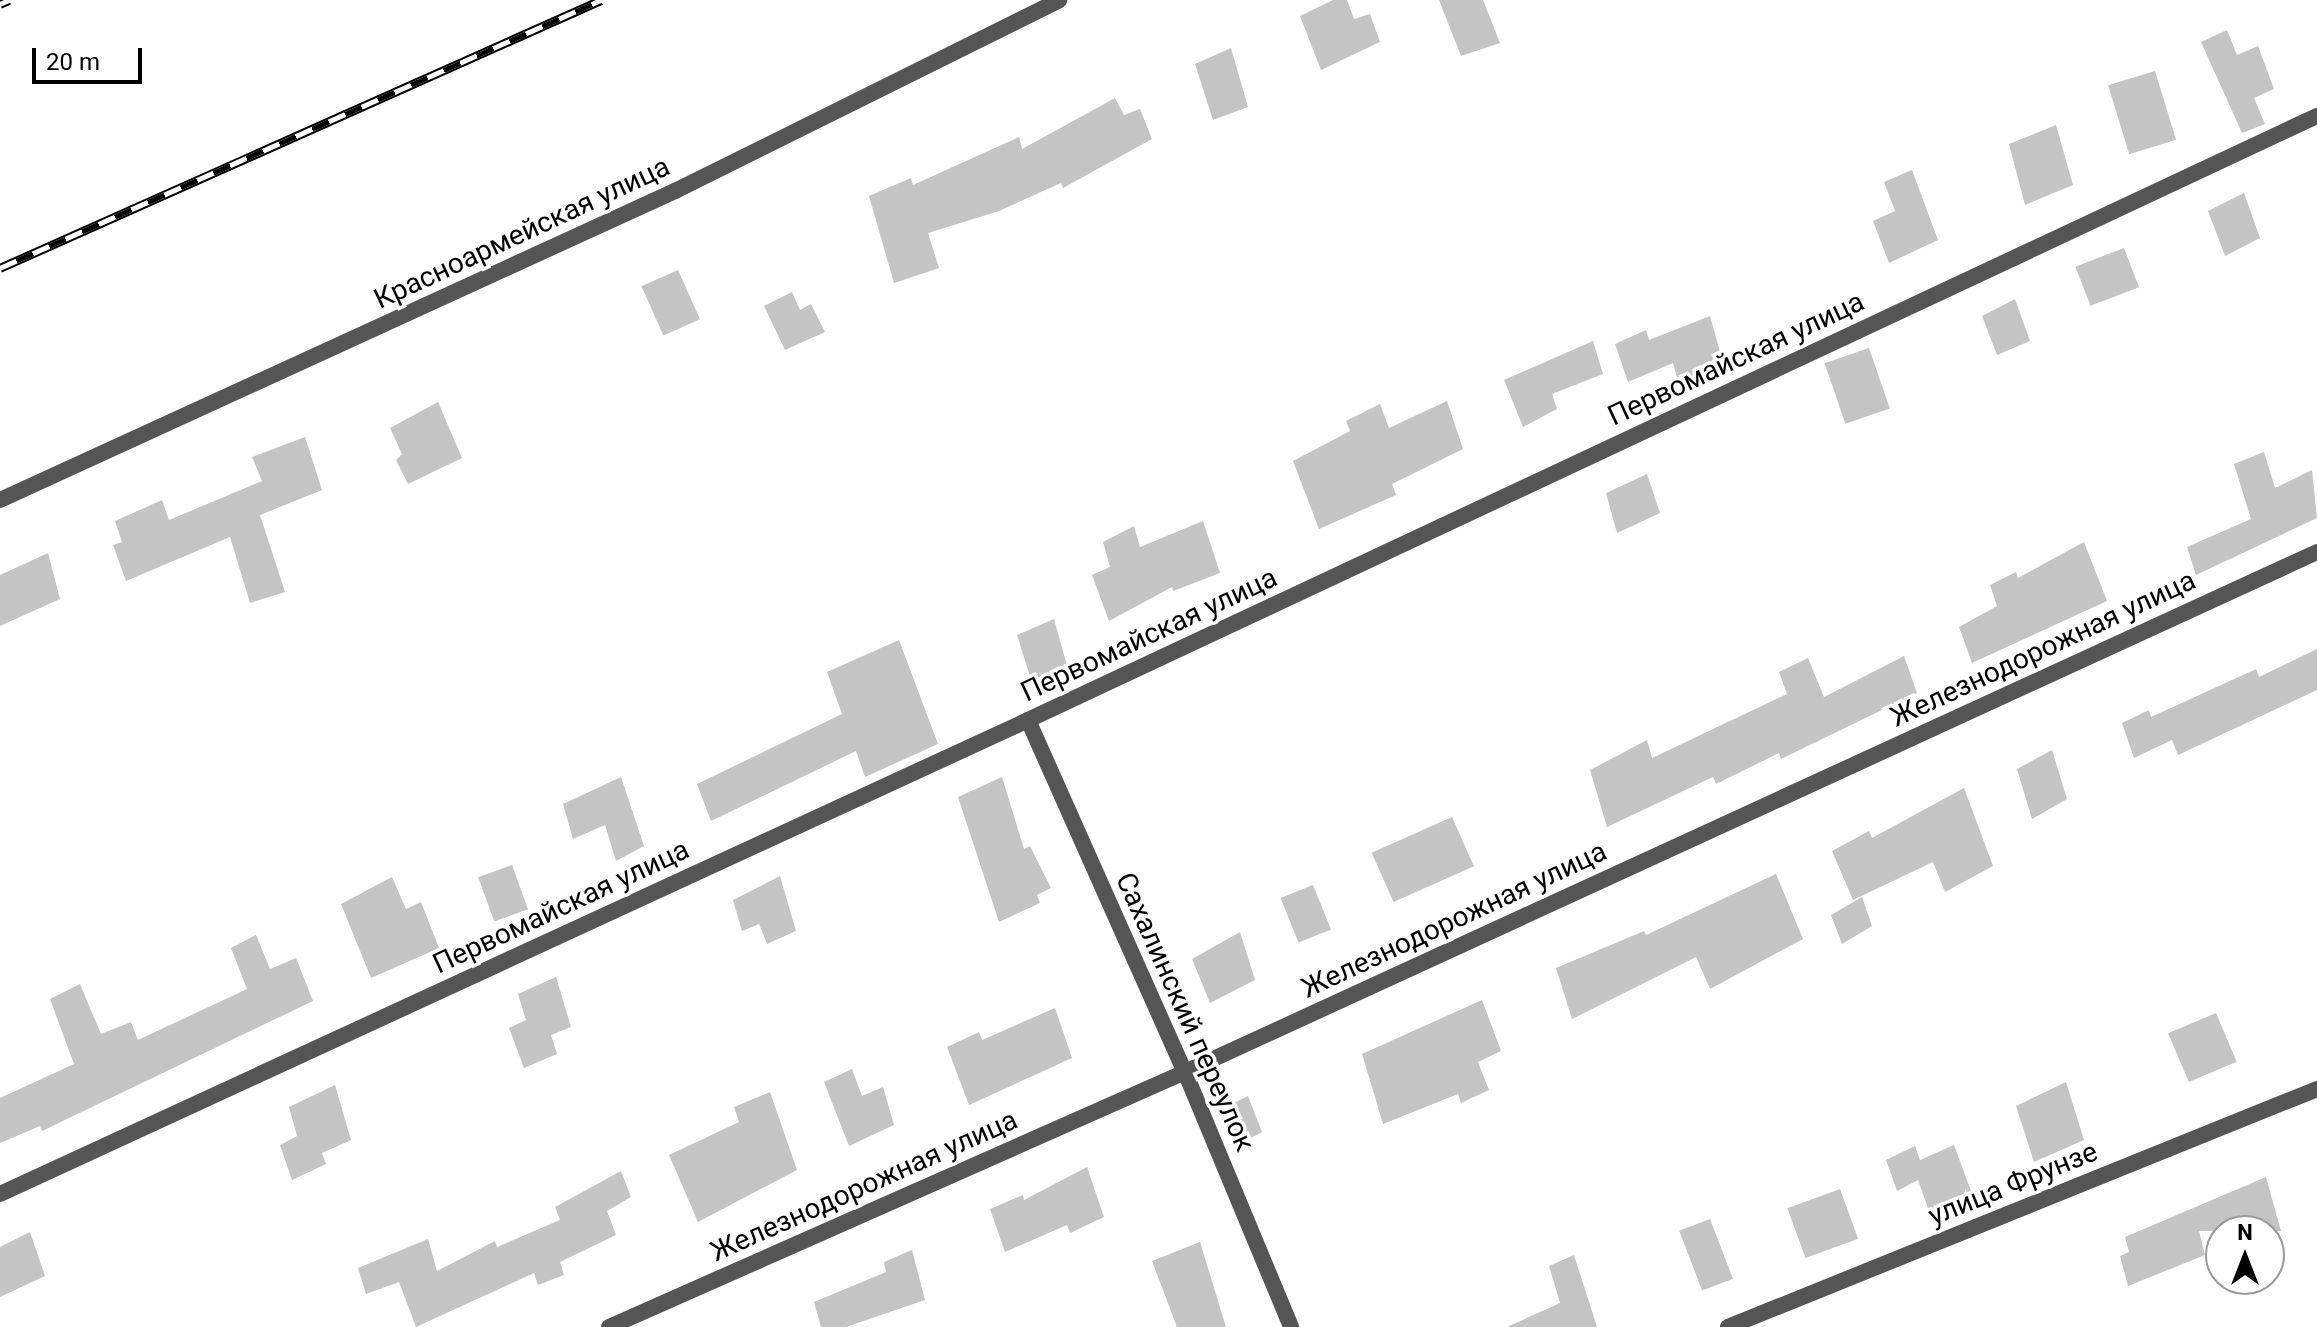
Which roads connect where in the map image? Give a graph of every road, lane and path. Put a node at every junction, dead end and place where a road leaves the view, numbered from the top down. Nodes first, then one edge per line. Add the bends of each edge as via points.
1 (1059, 0) edge
2 (2317, 116) edge
3 (0, 500) edge
4 (2317, 552) edge
5 (1028, 720) junction
6 (1185, 1072) junction
7 (2317, 1089) edge
8 (0, 1194) edge
9 (609, 1327) edge
10 (1291, 1327) edge
11 (1728, 1327) edge

1 - 3 street, Красноармейская улица via 675,191
2 - 5 street, Первомайская улица
4 - 6 street, Железнодорожная улица
5 - 6 street, Сахалинский переулок
5 - 8 street, Первомайская улица
6 - 9 street, Железнодорожная улица
6 - 10 street, Сахалинский переулок
7 - 11 street, улица Фрунзе

